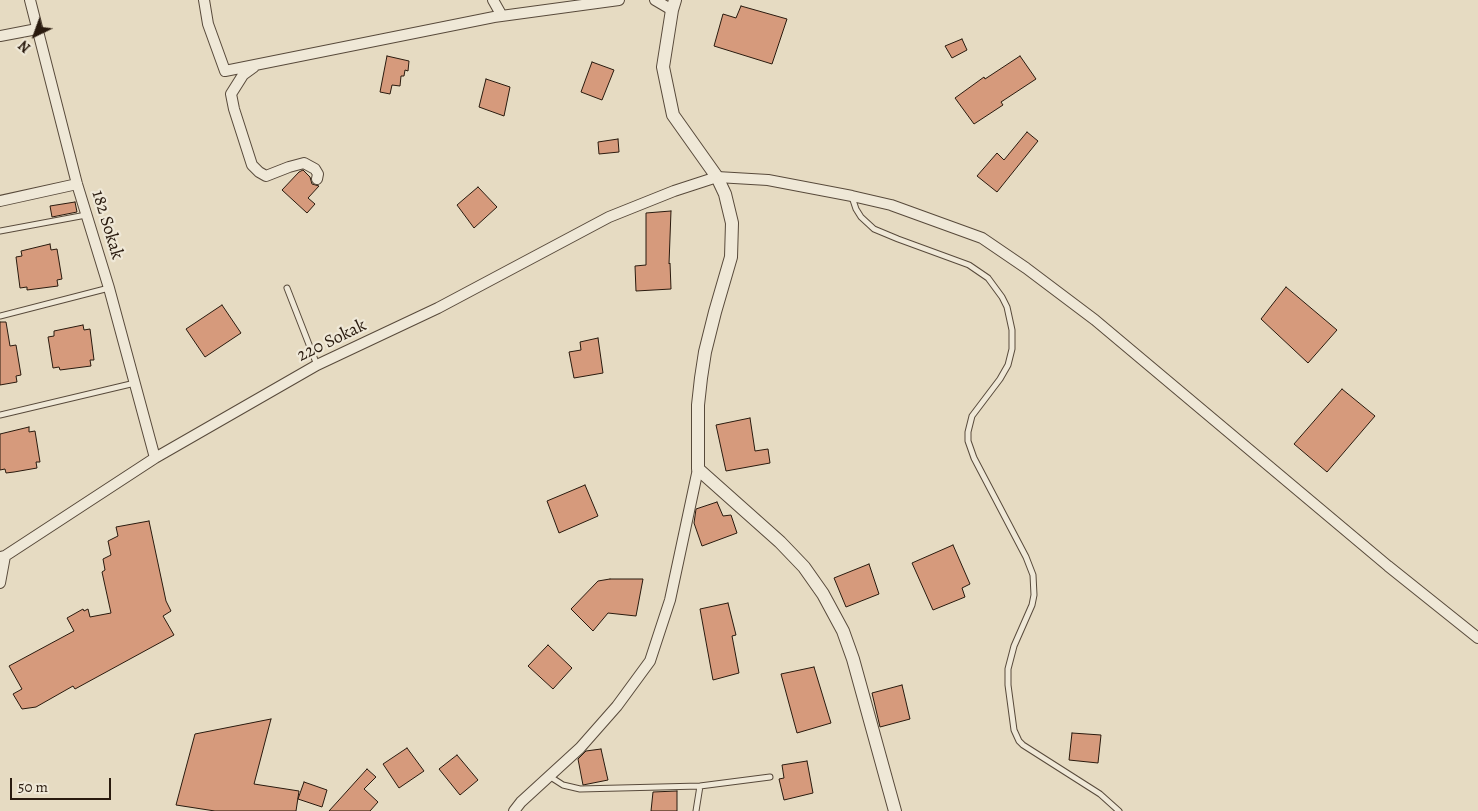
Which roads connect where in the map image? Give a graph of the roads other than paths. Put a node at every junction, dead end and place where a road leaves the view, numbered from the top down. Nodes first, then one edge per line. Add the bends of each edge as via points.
1 (30, 0) edge
2 (204, 0) edge
3 (493, 0) edge
4 (619, 0) edge
5 (656, 0) edge
6 (674, 5) edge
7 (502, 16) junction
8 (37, 29) junction
9 (0, 36) edge
10 (257, 65) junction
11 (717, 177) junction
12 (317, 179) dead end
13 (77, 184) junction
14 (852, 196) junction
15 (0, 200) edge
16 (86, 215) junction
17 (0, 231) edge
18 (110, 288) junction
19 (287, 288) dead end
20 (0, 316) edge
21 (317, 365) junction
22 (135, 382) junction
23 (0, 415) edge
24 (155, 458) junction
25 (698, 469) junction
26 (2, 557) edge
27 (0, 583) edge
28 (1478, 638) edge
29 (549, 776) junction
30 (770, 776) dead end
31 (700, 786) junction
32 (514, 811) edge
33 (696, 811) edge
34 (895, 811) edge
35 (1119, 811) edge

1 - 8 street, 182 Sokak
2 - 10 street via 208,24 225,71
3 - 7 street
4 - 7 street
5 - 6 street
6 - 11 street via 663,67 673,115
7 - 10 street
8 - 9 street
8 - 13 street, 182 Sokak
10 - 12 street via 243,76 232,94 252,165 266,176 304,163 315,169
11 - 14 street via 768,180
11 - 21 street, 220 Sokak via 608,217 438,308
11 - 25 street via 732,223 731,257 700,378
13 - 15 street
13 - 16 street, 182 Sokak
14 - 28 street via 891,205 982,238 1026,268 1095,320
14 - 35 lane via 861,217 874,228 969,265 996,287 1007,307 1012,330 1010,357 1000,379 972,416 968,441 1033,575 1032,605 1008,669 1014,730 1023,745 1100,794
16 - 17 lane
16 - 18 street, 182 Sokak
18 - 20 lane
18 - 22 street, 182 Sokak
19 - 21 lane
21 - 24 street, 220 Sokak
22 - 23 lane
22 - 24 street, 182 Sokak
24 - 26 street, 220 Sokak
25 - 29 street via 670,600 650,662 580,748
25 - 34 street via 780,542 804,567 823,594 853,658
26 - 27 street, 220 Sokak
29 - 31 lane via 563,786 580,790
29 - 32 street
30 - 31 lane
31 - 33 lane

